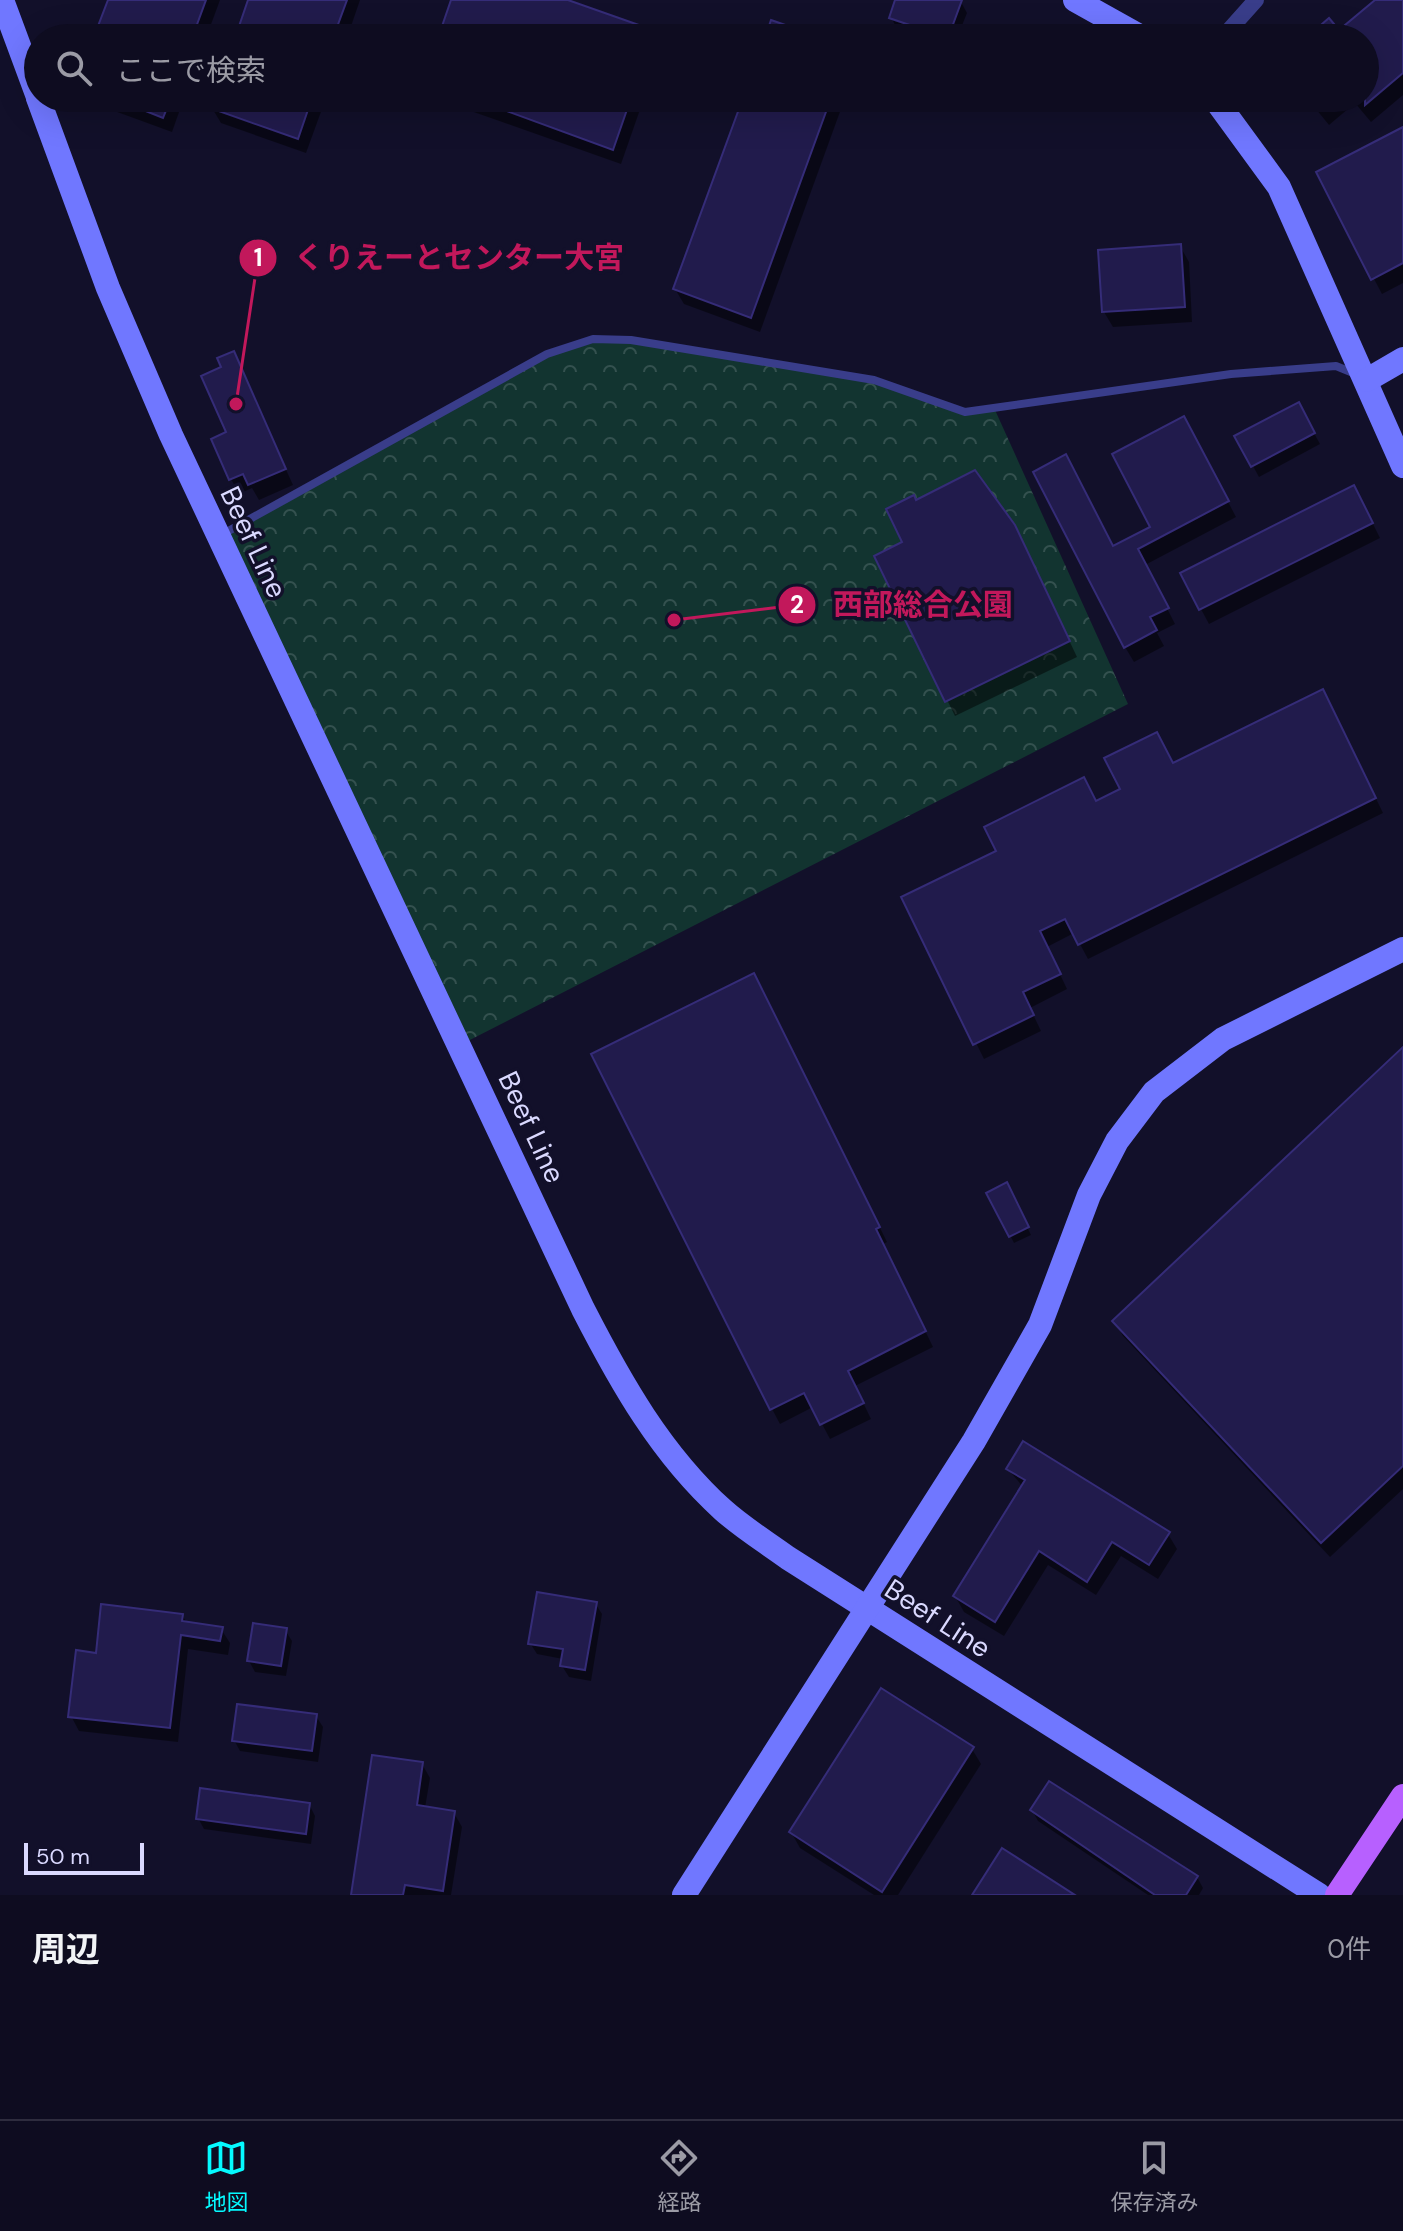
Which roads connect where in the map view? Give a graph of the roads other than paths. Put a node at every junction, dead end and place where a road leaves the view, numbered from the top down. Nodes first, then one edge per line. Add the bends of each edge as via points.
1 (2, 0) edge
2 (1075, 0) edge
3 (1256, 0) edge
4 (1118, 24) edge
5 (1235, 24) edge
6 (24, 60) edge
7 (43, 112) edge
8 (1224, 112) edge
9 (1403, 359) edge
10 (1367, 380) junction
11 (1403, 466) edge
12 (218, 536) junction
13 (1403, 949) edge
14 (866, 1608) junction
15 (1403, 1796) edge
16 (684, 1895) edge
17 (1319, 1895) edge
18 (1337, 1895) edge

1 - 6 street, Beef Line
2 - 4 street
3 - 5 street
7 - 12 street, Beef Line via 108,288
8 - 10 street via 1279,187
9 - 10 street
10 - 11 street
10 - 12 lane via 1336,366 1231,374 965,412 874,380 631,340 593,339 547,354
12 - 14 street, Beef Line via 619,1378 666,1450 725,1512
13 - 14 street via 1223,1039 1154,1092 1117,1141 1089,1195 1032,1338 974,1441
14 - 16 street
14 - 17 street, Beef Line
15 - 18 main road

